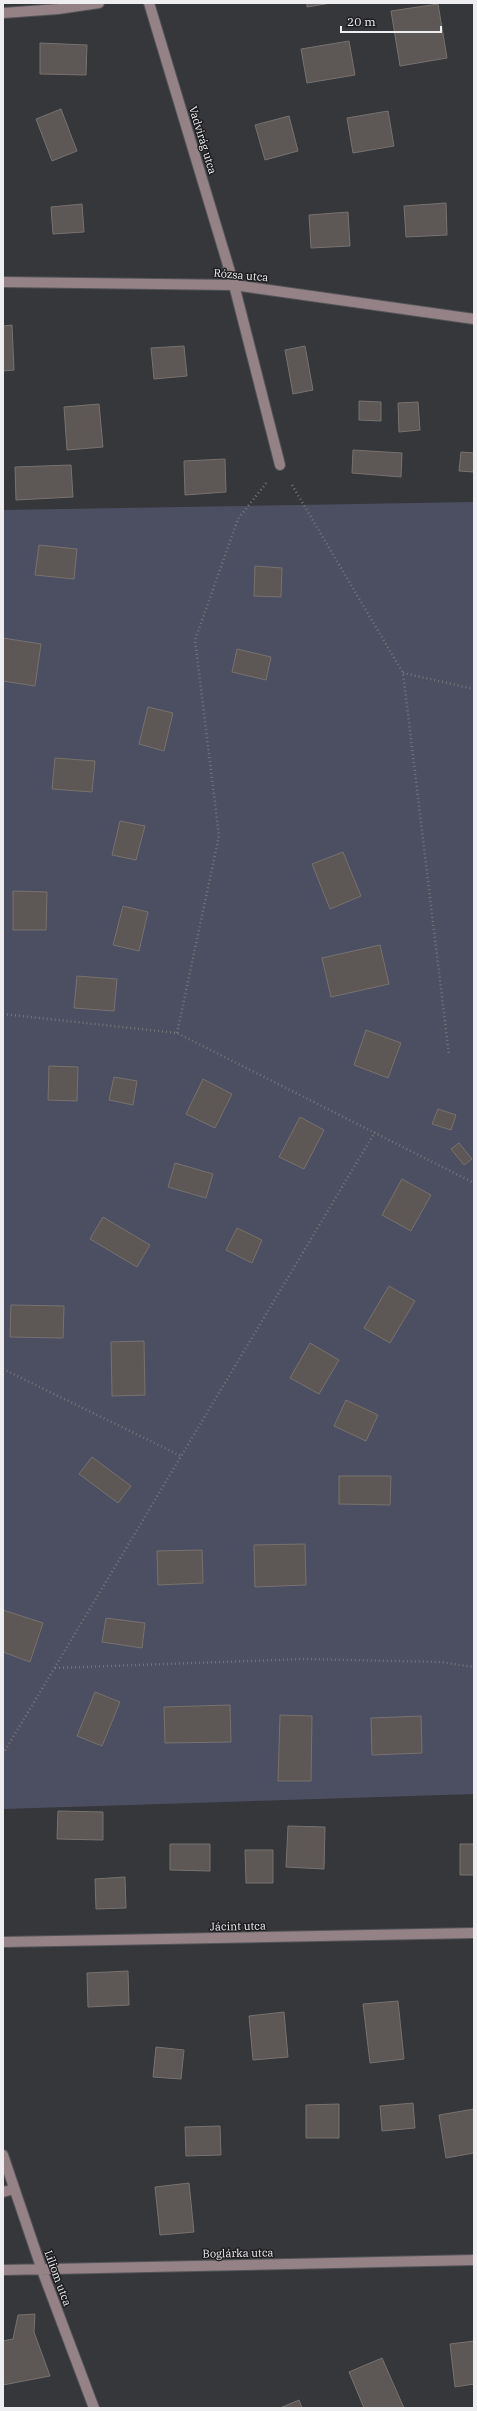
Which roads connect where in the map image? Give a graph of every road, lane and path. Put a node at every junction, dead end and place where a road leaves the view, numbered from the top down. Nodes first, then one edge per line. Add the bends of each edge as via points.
1 (99, 3) edge
2 (149, 3) edge
3 (3, 13) edge
4 (3, 282) edge
5 (234, 285) junction
6 (474, 318) edge
7 (280, 465) junction
8 (403, 673) junction
9 (474, 689) edge
10 (3, 1014) edge
11 (177, 1033) junction
12 (449, 1055) dead end
13 (374, 1132) junction
14 (474, 1183) edge
15 (3, 1369) edge
16 (182, 1456) junction
17 (474, 1667) edge
18 (55, 1668) junction
19 (3, 1754) edge
20 (474, 1933) edge
21 (3, 1942) edge
22 (3, 2155) edge
23 (14, 2188) junction
24 (3, 2192) edge
25 (474, 2260) edge
26 (3, 2270) edge
27 (42, 2270) junction
28 (94, 2408) edge

1 - 3 street
2 - 5 street, Vadvirág utca
4 - 5 street, Rózsa utca
5 - 6 street, Rózsa utca
5 - 7 street, Vadvirág utca
7 - 8 path
7 - 11 path via 238,519 196,640 219,836
8 - 9 path
8 - 12 path
10 - 11 path
11 - 13 path
13 - 14 path
13 - 16 path
15 - 16 path
16 - 18 path
17 - 18 path via 440,1662 304,1659
18 - 19 path
20 - 21 street, Jácint utca
22 - 23 street, Liliom utca
23 - 24 street
23 - 27 street, Liliom utca
25 - 27 street, Boglárka utca
26 - 27 street, Boglárka utca
27 - 28 street, Liliom utca

